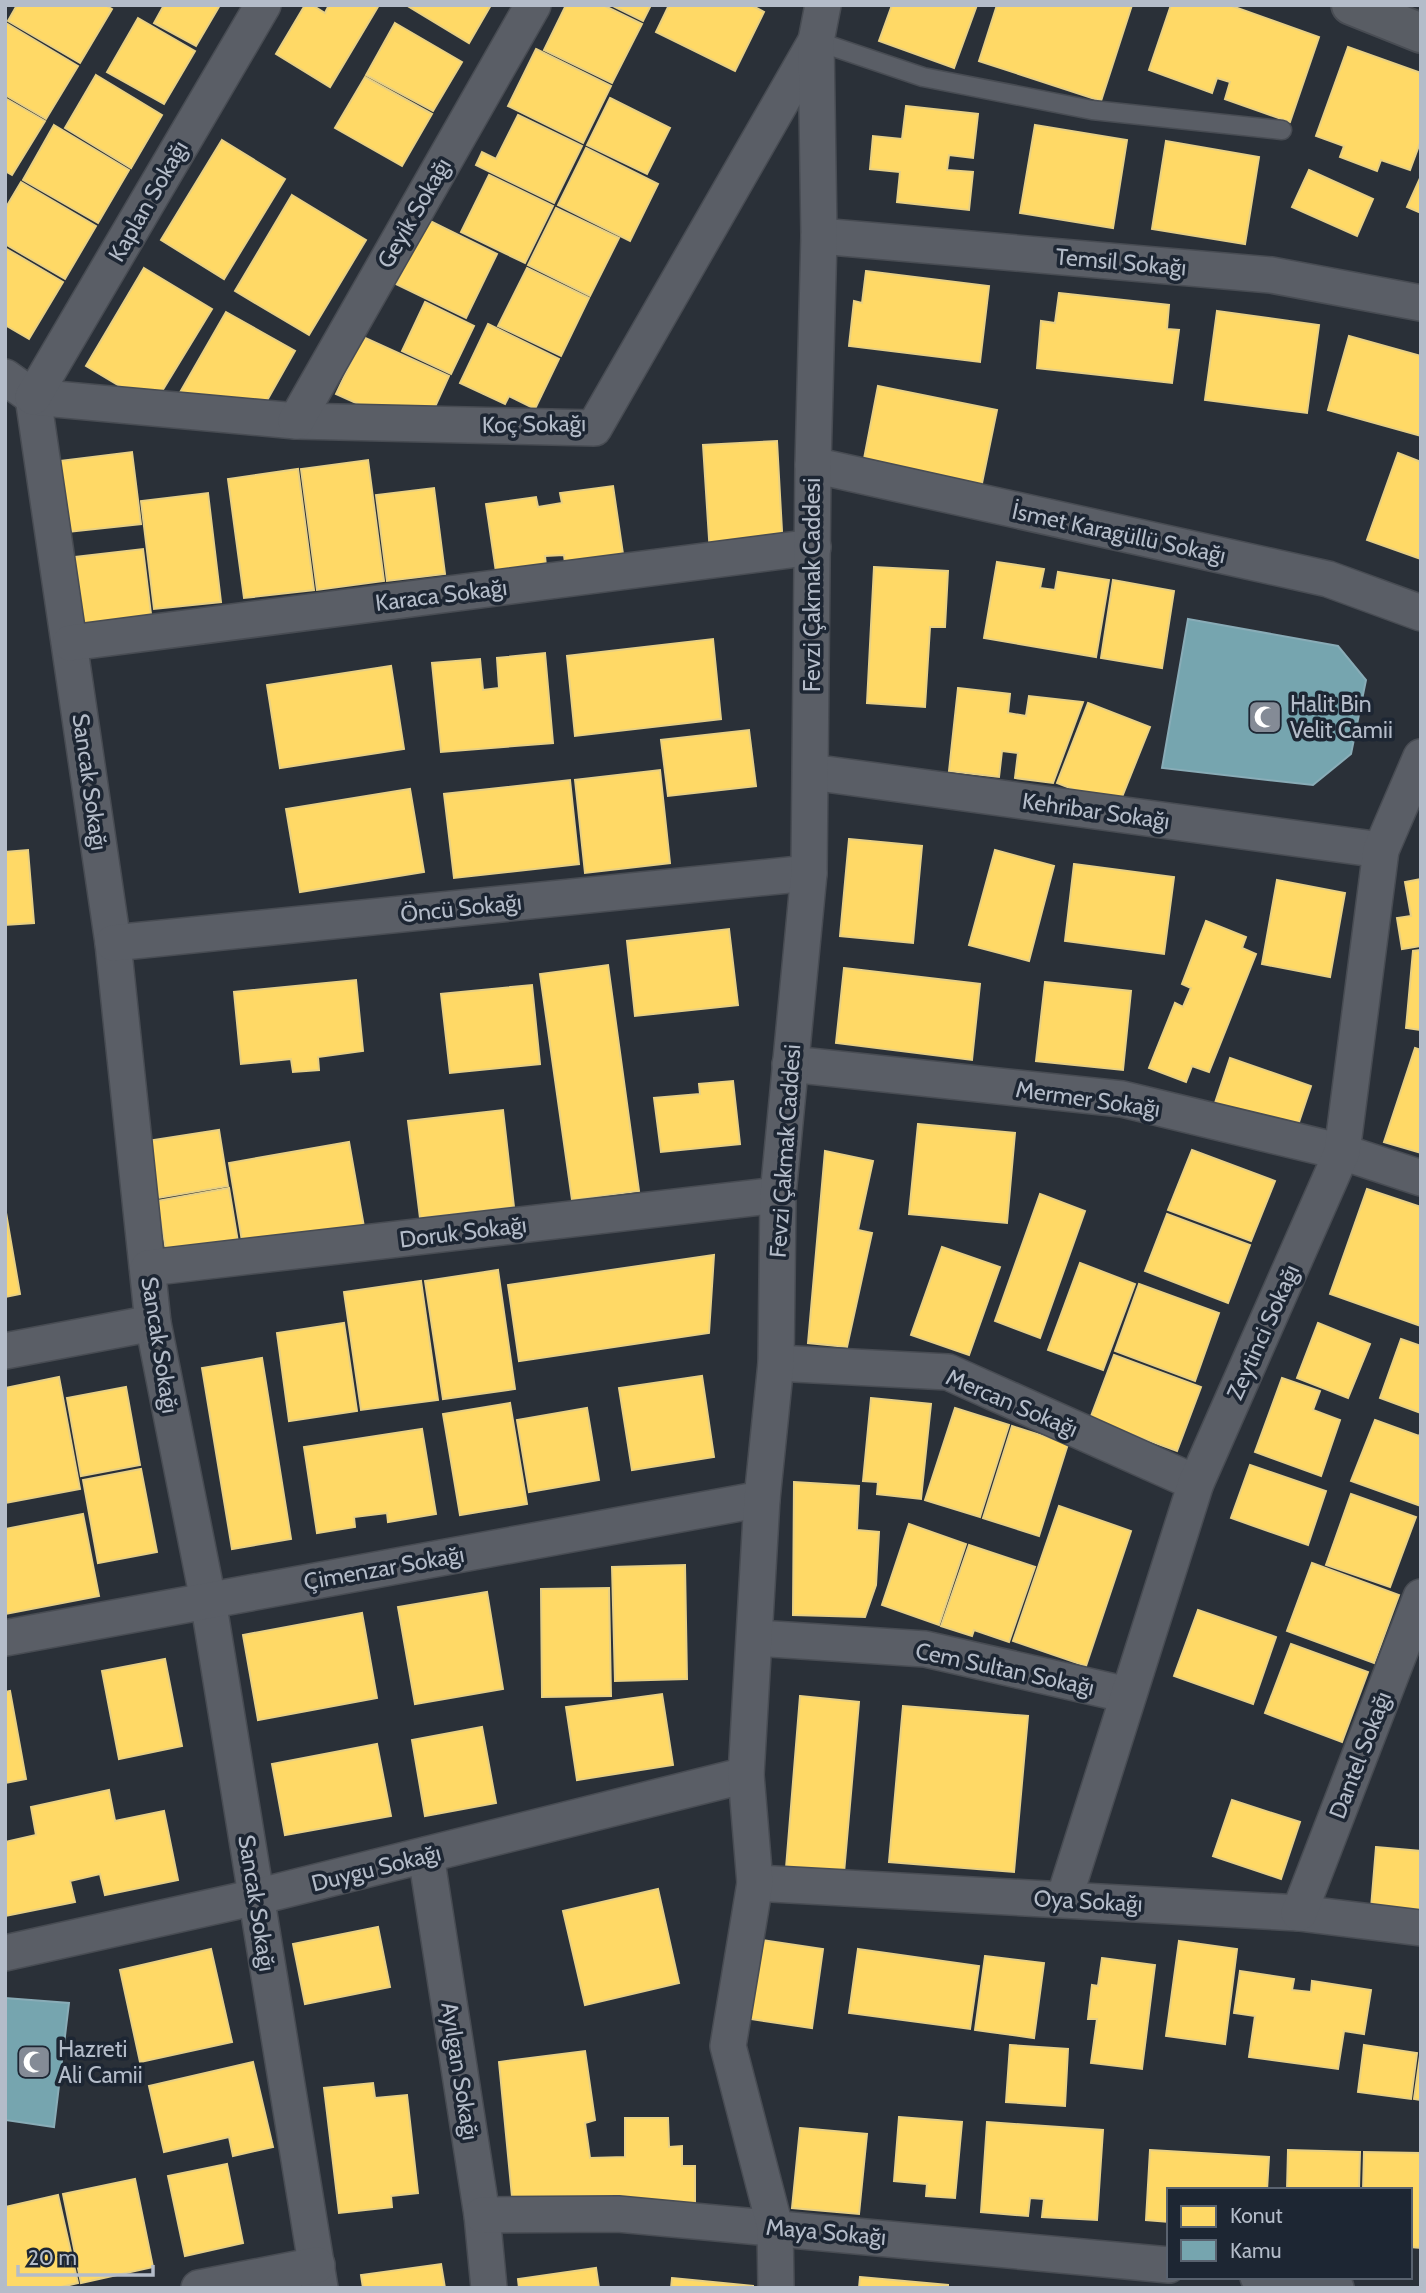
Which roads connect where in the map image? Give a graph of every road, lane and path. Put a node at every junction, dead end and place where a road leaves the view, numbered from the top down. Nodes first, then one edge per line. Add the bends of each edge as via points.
1 (263, 5) edge
2 (533, 5) edge
3 (823, 5) edge
4 (1351, 5) edge
5 (1421, 33) edge
6 (816, 41) junction
7 (1282, 130) dead end
8 (819, 236) junction
9 (1421, 303) edge
10 (5, 377) edge
11 (33, 397) junction
12 (296, 421) junction
13 (813, 466) junction
14 (813, 547) junction
15 (1421, 613) edge
16 (70, 643) junction
17 (1421, 757) edge
18 (811, 772) junction
19 (1381, 850) junction
20 (809, 873) junction
21 (113, 943) junction
22 (790, 1065) junction
23 (1342, 1152) junction
24 (1421, 1178) edge
25 (778, 1195) junction
26 (148, 1268) junction
27 (153, 1323) junction
28 (5, 1351) edge
29 (776, 1363) junction
30 (1196, 1483) junction
31 (762, 1499) junction
32 (1421, 1597) edge
33 (208, 1600) junction
34 (5, 1638) edge
35 (756, 1638) junction
36 (1128, 1695) junction
37 (746, 1775) junction
38 (426, 1855) junction
39 (755, 1883) junction
40 (256, 1897) junction
41 (1063, 1899) junction
42 (1299, 1913) junction
43 (1421, 1928) edge
44 (5, 1953) edge
45 (482, 2215) junction
46 (775, 2227) junction
47 (1167, 2265) edge
48 (1128, 2274) edge
49 (318, 2276) edge
50 (1272, 2279) edge
51 (199, 2288) edge
52 (489, 2288) edge
53 (776, 2288) edge
54 (1336, 2288) edge

1 - 11 street, Kaplan Sokağı
2 - 12 street, Geyik Sokağı
3 - 6 street, Fevzi Çakmak Caddesi
4 - 5 street
6 - 7 lane via 923,77 1091,110
6 - 8 street, Fevzi Çakmak Caddesi
6 - 12 street, Koç Sokağı via 594,428
8 - 9 street, Temsil Sokağı via 1271,275
8 - 13 street, Fevzi Çakmak Caddesi
10 - 11 street
11 - 12 street, Koç Sokağı
11 - 16 street, Sancak Sokağı
13 - 14 street, Fevzi Çakmak Caddesi
13 - 15 street, İsmet Karagüllü Sokağı via 1328,579
14 - 16 street, Karaca Sokağı
14 - 18 street, Fevzi Çakmak Caddesi
16 - 21 street, Sancak Sokağı
17 - 19 street, Zeytinci Sokağı
18 - 19 street, Kehribar Sokağı
18 - 20 street, Fevzi Çakmak Caddesi
19 - 23 street, Zeytinci Sokağı
20 - 21 street, Öncü Sokağı
20 - 22 street, Fevzi Çakmak Caddesi
21 - 26 street, Sancak Sokağı
22 - 23 street, Mermer Sokağı via 1122,1099
22 - 25 street, Fevzi Çakmak Caddesi
23 - 24 street, Mermer Sokağı
23 - 30 street, Zeytinci Sokağı
25 - 26 street, Doruk Sokağı
25 - 29 street, Fevzi Çakmak Caddesi
26 - 27 street, Sancak Sokağı
27 - 28 street
27 - 33 street, Sancak Sokağı
29 - 30 street, Mercan Sokağı via 948,1372
29 - 31 street, Fevzi Çakmak Caddesi
30 - 36 street, Zeytinci Sokağı
31 - 33 street, Çimenzar Sokağı
31 - 35 street, Fevzi Çakmak Caddesi
32 - 42 street, Dantel Sokağı
33 - 34 street, Çimenzar Sokağı
33 - 40 street, Sancak Sokağı
35 - 36 street, Cem Sultan Sokağı via 925,1649
35 - 37 street, Fevzi Çakmak Caddesi
36 - 41 street, Zeytinci Sokağı
37 - 38 street, Duygu Sokağı
37 - 39 street, Fevzi Çakmak Caddesi
38 - 40 street, Duygu Sokağı
38 - 45 street, Ayılgan Sokağı
39 - 41 street, Oya Sokağı
39 - 46 street, Fevzi Çakmak Caddesi via 728,2046
40 - 44 street, Duygu Sokağı
40 - 49 street, Sancak Sokağı
41 - 42 street, Oya Sokağı
42 - 43 street, Oya Sokağı
45 - 46 street, Maya Sokağı via 618,2214
45 - 52 street, Ayılgan Sokağı
46 - 48 street, Maya Sokağı
46 - 53 street, Fevzi Çakmak Caddesi
47 - 48 street, Maya Sokağı
49 - 51 street
50 - 54 street

